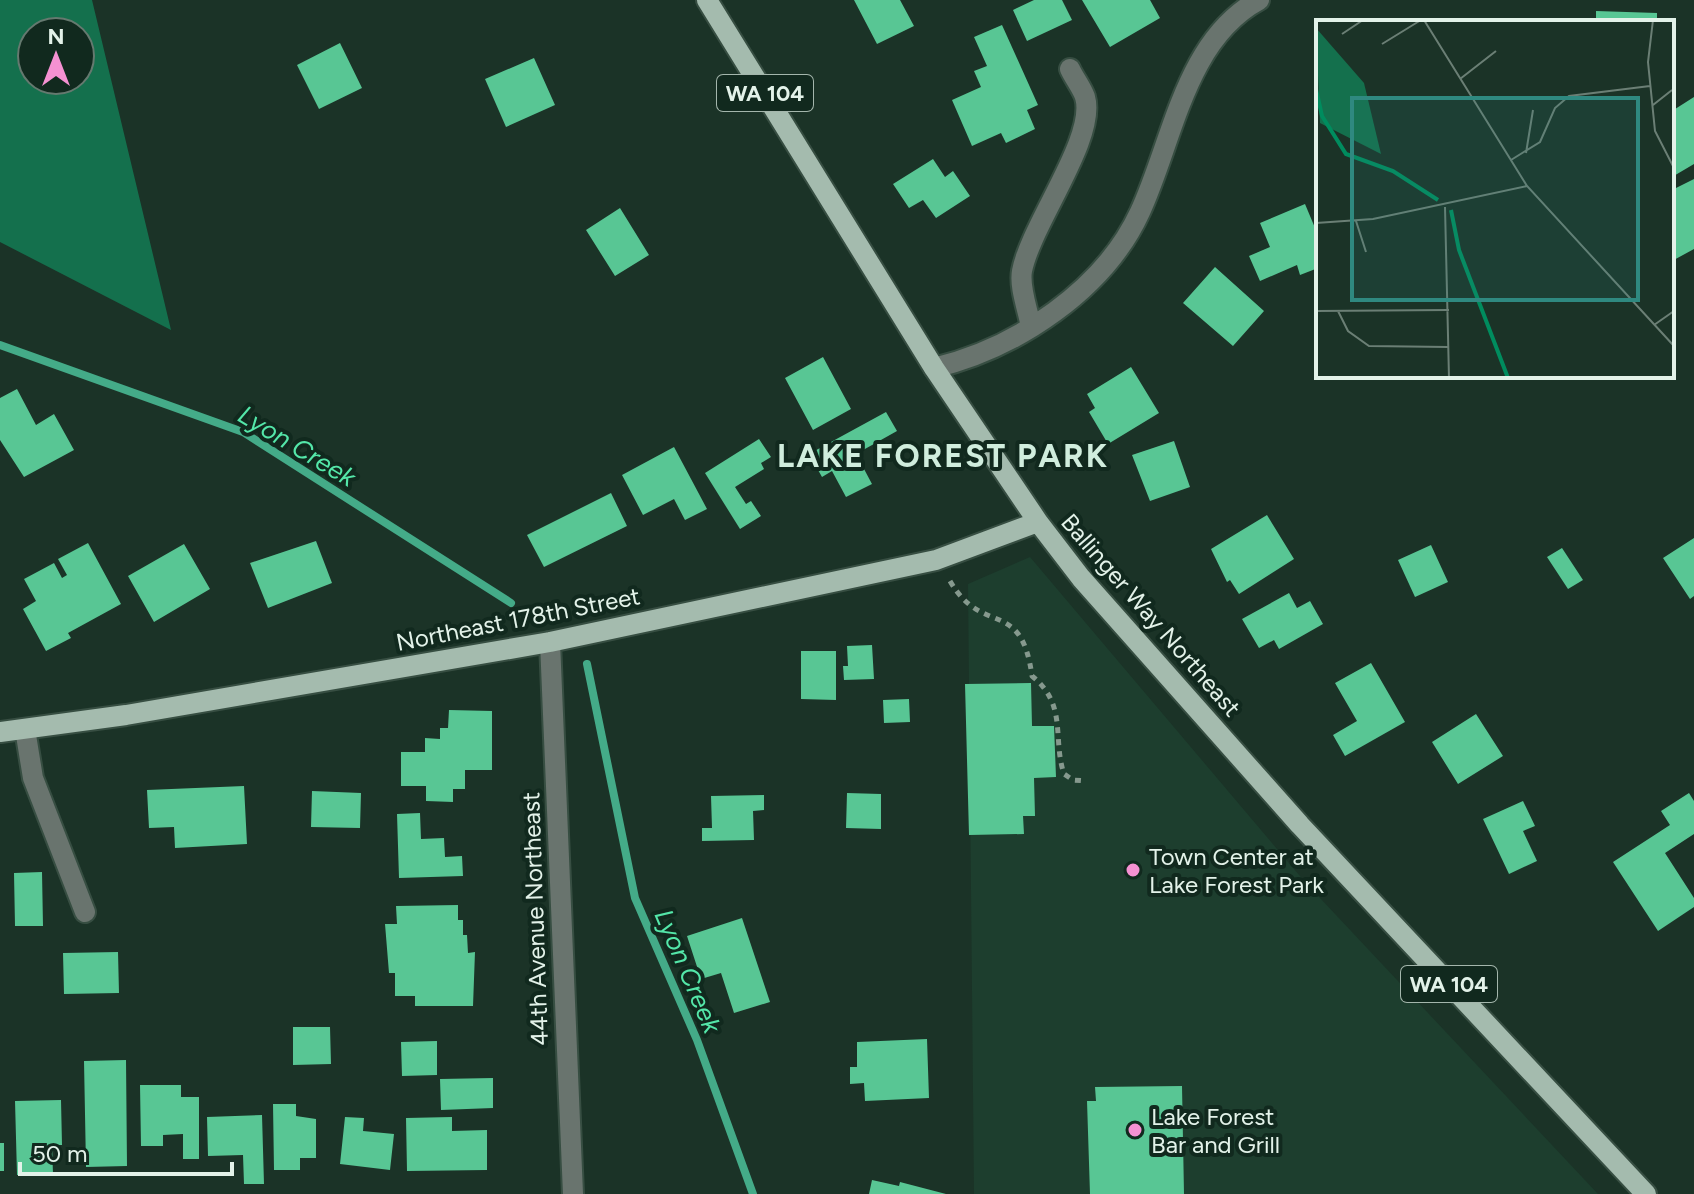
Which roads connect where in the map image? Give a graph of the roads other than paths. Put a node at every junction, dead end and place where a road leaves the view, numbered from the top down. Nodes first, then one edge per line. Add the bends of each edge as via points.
1 (707, 0) edge
2 (1259, 0) edge
3 (1070, 69) dead end
4 (1031, 327) junction
5 (934, 368) junction
6 (1038, 522) junction
7 (550, 642) junction
8 (25, 729) junction
9 (0, 732) edge
10 (85, 912) dead end
11 (573, 1194) edge
12 (1646, 1194) edge

1 - 5 main road, Ballinger Way Northeast / WA 104
2 - 4 street via 1235,13 1200,59 1140,213 1111,263
3 - 4 street via 1086,98 1076,150 1036,228 1021,276
4 - 5 street via 975,357
5 - 6 main road, Ballinger Way Northeast / WA 104
6 - 7 main road, Northeast 178th Street via 936,560
6 - 12 main road, Ballinger Way Northeast / WA 104 via 1081,578 1300,825
7 - 8 main road, Northeast 178th Street
7 - 11 street, 44th Avenue Northeast
8 - 9 main road, Northeast 178th Street
8 - 10 street via 33,778

